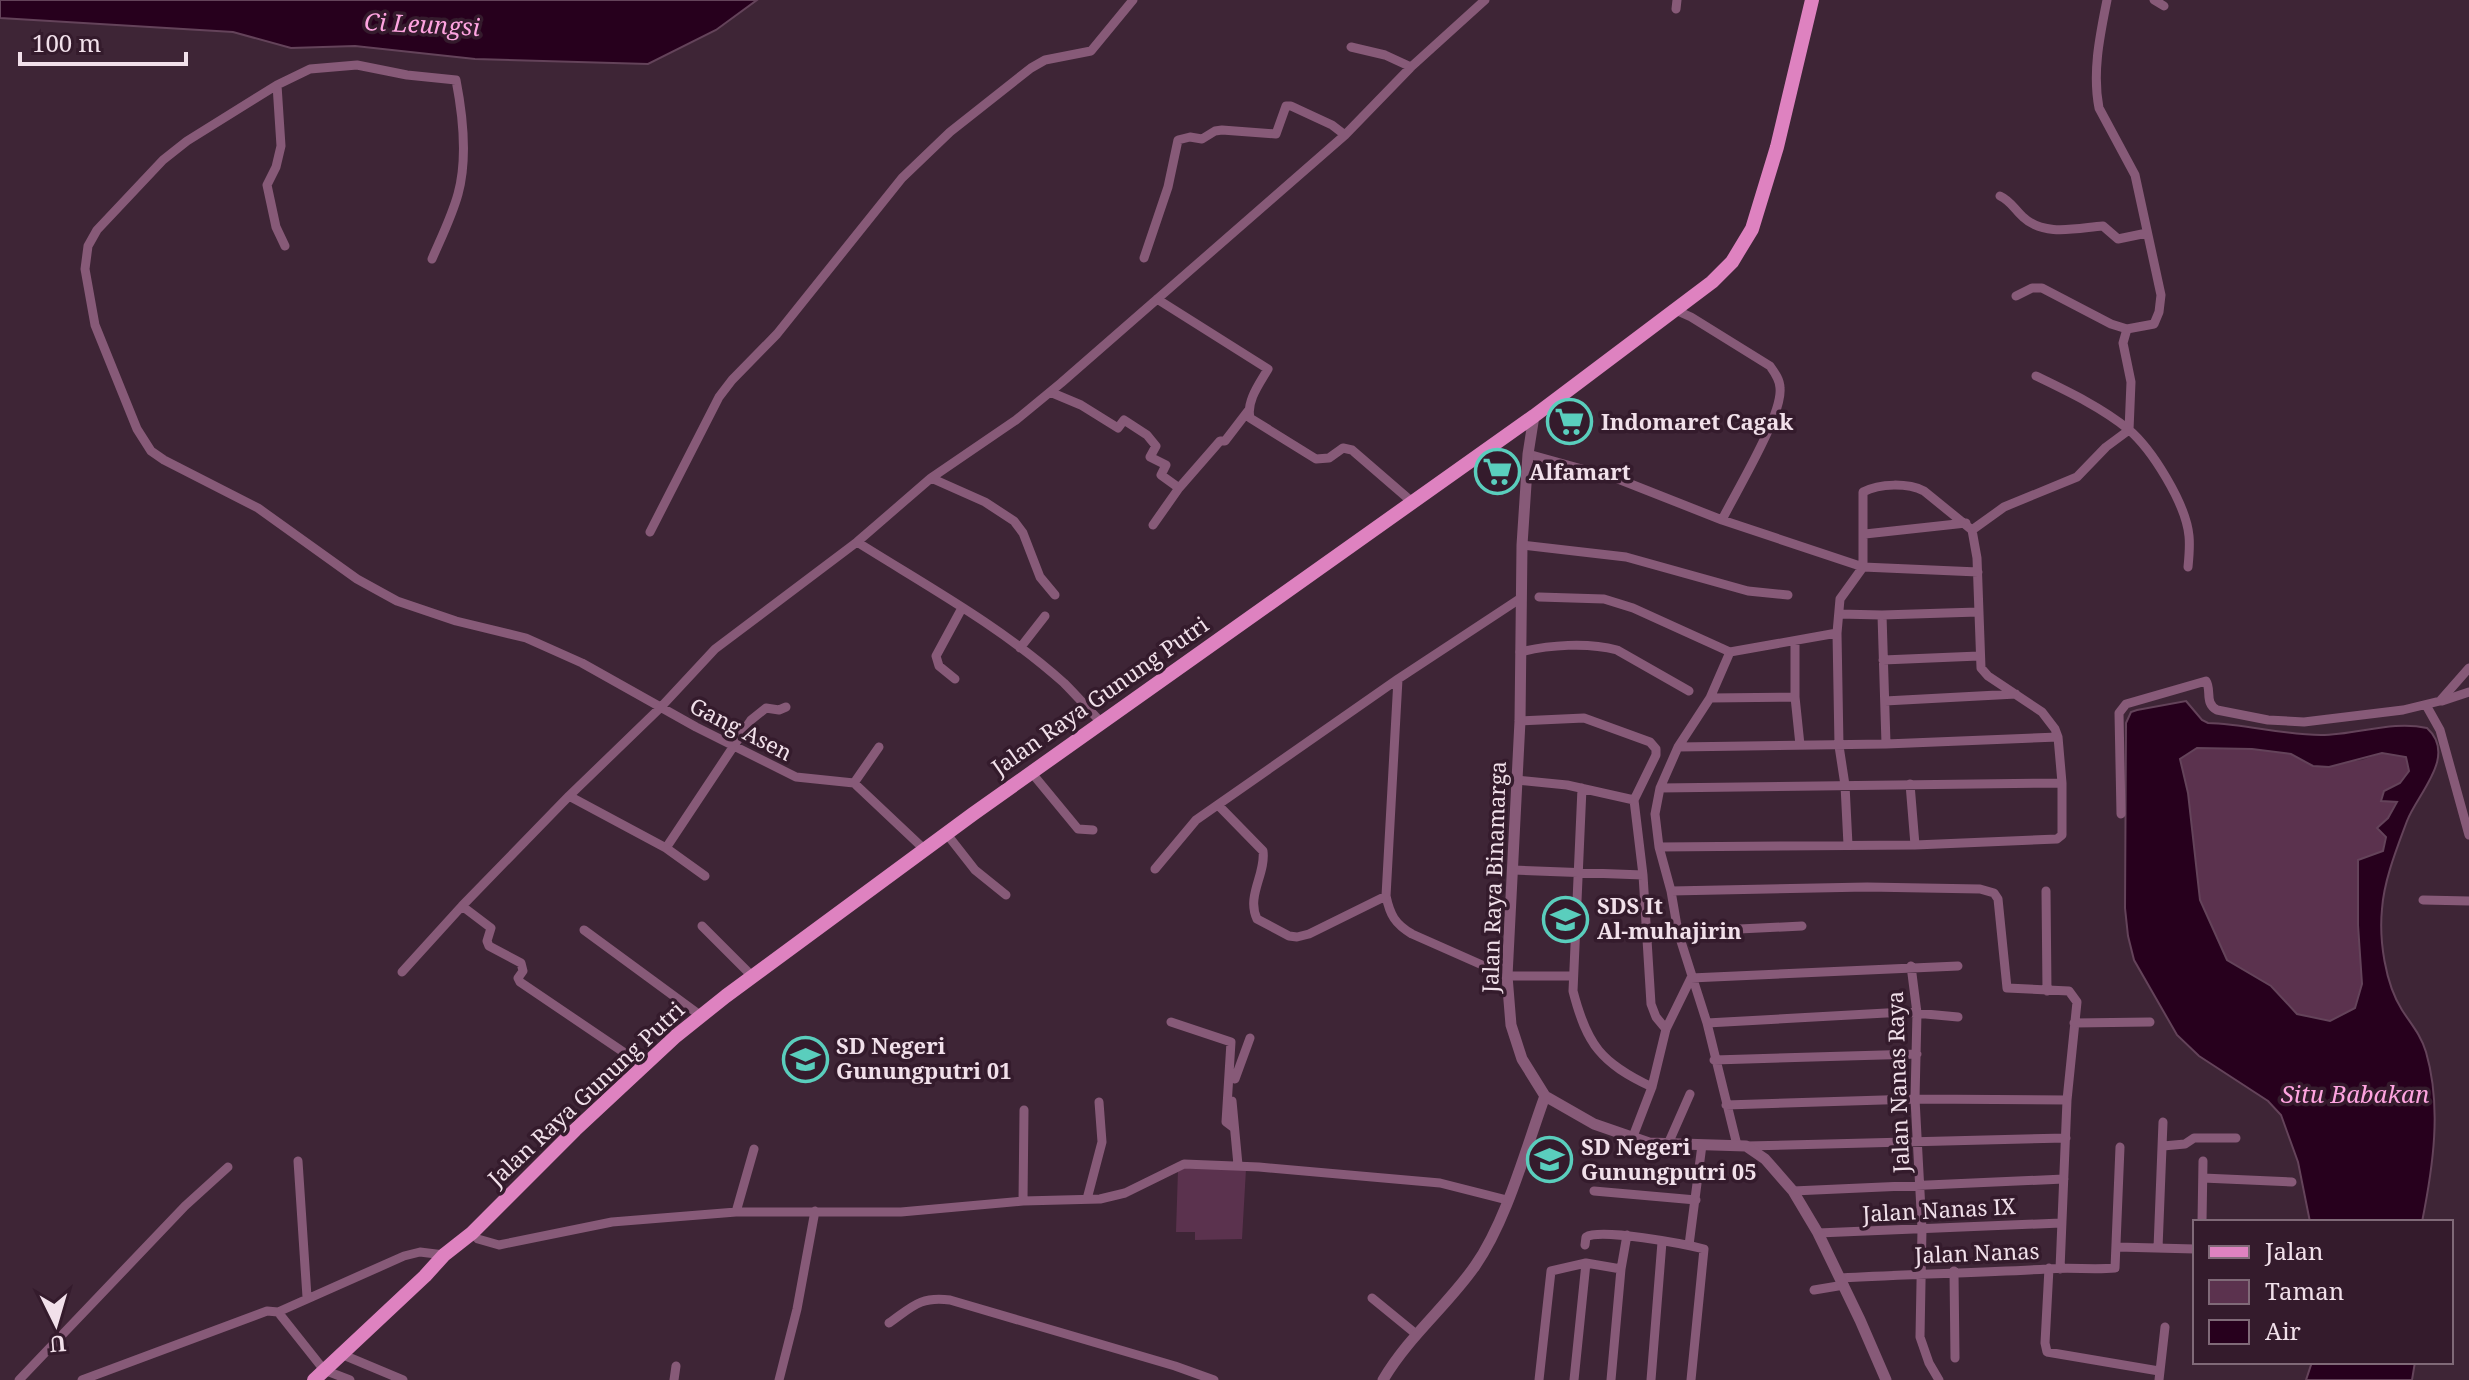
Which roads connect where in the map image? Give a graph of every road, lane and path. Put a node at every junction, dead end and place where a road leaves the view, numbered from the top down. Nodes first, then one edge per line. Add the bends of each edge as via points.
1 (1133, 0) edge
2 (1485, 0) edge
3 (1812, 0) edge
4 (2107, 0) edge
5 (2154, 0) edge
6 (2164, 6) dead end
7 (1351, 47) dead end
8 (1411, 67) junction
9 (277, 85) junction
10 (1345, 135) junction
11 (2000, 196) dead end
12 (2147, 233) junction
13 (285, 246) dead end
14 (1144, 258) dead end
15 (432, 259) dead end
16 (2016, 296) dead end
17 (1157, 299) junction
18 (1673, 309) junction
19 (2127, 329) junction
20 (2036, 376) dead end
21 (1050, 392) junction
22 (1248, 411) junction
23 (1534, 416) junction
24 (2129, 430) junction
25 (1528, 454) junction
26 (931, 478) junction
27 (1179, 488) junction
28 (1411, 501) junction
29 (1722, 520) junction
30 (1153, 525) dead end
31 (1969, 527) junction
32 (650, 532) dead end
33 (1865, 534) junction
34 (857, 542) junction
35 (1522, 545) junction
36 (1863, 567) junction
37 (2188, 567) dead end
38 (1978, 572) junction
39 (1055, 595) dead end
40 (1788, 595) dead end
41 (1539, 597) dead end
42 (1521, 598) junction
43 (962, 608) junction
44 (1978, 612) junction
45 (1839, 614) junction
46 (1882, 615) junction
47 (1045, 616) dead end
48 (1837, 633) junction
49 (1795, 641) junction
50 (1020, 648) junction
51 (1520, 652) junction
52 (1730, 652) junction
53 (1979, 656) junction
54 (1883, 660) junction
55 (2469, 668) edge
56 (955, 679) dead end
57 (1398, 679) junction
58 (1689, 691) dead end
59 (2469, 692) edge
60 (2016, 694) junction
61 (1795, 697) junction
62 (1710, 698) junction
63 (1885, 701) junction
64 (2440, 701) junction
65 (2426, 705) junction
66 (661, 707) junction
67 (786, 707) dead end
68 (1520, 721) junction
69 (1102, 723) junction
70 (2058, 737) junction
71 (1886, 744) junction
72 (1800, 745) junction
73 (1839, 746) junction
74 (734, 747) junction
75 (879, 747) dead end
76 (1678, 747) junction
77 (1031, 772) junction
78 (1517, 780) junction
79 (854, 783) junction
80 (2062, 783) junction
81 (1910, 784) junction
82 (1845, 785) junction
83 (1582, 788) junction
84 (1660, 788) junction
85 (569, 796) junction
86 (1634, 800) junction
87 (1219, 806) junction
88 (2121, 814) dead end
89 (1093, 830) dead end
90 (946, 833) junction
91 (2469, 835) edge
92 (1848, 845) junction
93 (1915, 845) junction
94 (1659, 847) junction
95 (666, 848) junction
96 (924, 849) junction
97 (1155, 869) dead end
98 (1513, 870) junction
99 (1577, 873) junction
100 (1643, 875) junction
101 (705, 876) dead end
102 (1671, 891) junction
103 (2046, 891) dead end
104 (1006, 895) dead end
105 (1386, 896) junction
106 (2423, 900) dead end
107 (2469, 901) edge
108 (462, 906) junction
109 (702, 926) dead end
110 (1802, 926) dead end
111 (584, 930) dead end
112 (1678, 932) junction
113 (1911, 966) junction
114 (1958, 966) dead end
115 (402, 972) dead end
116 (752, 976) junction
117 (1507, 976) junction
118 (1573, 976) junction
119 (1691, 978) junction
120 (2047, 991) junction
121 (1917, 1013) junction
122 (701, 1016) junction
123 (1958, 1017) dead end
124 (1171, 1022) dead end
125 (2150, 1022) dead end
126 (1707, 1023) junction
127 (2074, 1023) junction
128 (1666, 1029) junction
129 (1250, 1038) dead end
130 (1917, 1054) junction
131 (1714, 1060) junction
132 (644, 1066) junction
133 (1652, 1087) junction
134 (1690, 1094) dead end
135 (1545, 1096) junction
136 (1915, 1099) junction
137 (2067, 1100) junction
138 (1099, 1102) dead end
139 (1726, 1105) junction
140 (1024, 1110) dead end
141 (2163, 1122) dead end
142 (1234, 1128) junction
143 (2066, 1138) junction
144 (2236, 1138) dead end
145 (1632, 1139) junction
146 (1918, 1143) junction
147 (1668, 1144) junction
148 (1702, 1145) junction
149 (1741, 1146) junction
150 (2163, 1146) junction
151 (2120, 1147) dead end
152 (754, 1149) dead end
153 (298, 1161) dead end
154 (2203, 1161) dead end
155 (1238, 1165) junction
156 (228, 1167) dead end
157 (2203, 1178) junction
158 (2064, 1179) junction
159 (2292, 1182) dead end
160 (1920, 1184) junction
161 (1594, 1191) dead end
162 (1793, 1191) junction
163 (1087, 1199) junction
164 (1507, 1200) junction
165 (1696, 1200) junction
166 (1023, 1201) junction
167 (815, 1211) junction
168 (736, 1212) junction
169 (2202, 1220) edge
170 (2061, 1223) junction
171 (1922, 1229) junction
172 (472, 1233) junction
173 (1818, 1233) junction
174 (1627, 1235) junction
175 (1662, 1242) junction
176 (1585, 1245) dead end
177 (1689, 1245) junction
178 (2117, 1247) junction
179 (2158, 1248) junction
180 (2193, 1249) edge
181 (444, 1255) junction
182 (1586, 1263) junction
183 (2054, 1268) junction
184 (1621, 1269) junction
185 (1954, 1271) junction
186 (1922, 1273) junction
187 (1843, 1282) junction
188 (1814, 1290) dead end
189 (307, 1297) junction
190 (1372, 1298) dead end
191 (278, 1312) junction
192 (889, 1323) dead end
193 (2165, 1327) dead end
194 (1416, 1334) junction
195 (341, 1354) junction
196 (1955, 1358) dead end
197 (676, 1366) dead end
198 (319, 1375) edge
199 (2159, 1375) edge
200 (19, 1380) edge
201 (82, 1380) edge
202 (350, 1380) edge
203 (403, 1380) edge
204 (674, 1380) edge
205 (779, 1380) edge
206 (1214, 1380) edge
207 (1383, 1380) edge
208 (1539, 1380) edge
209 (1574, 1380) edge
210 (1611, 1380) edge
211 (1651, 1380) edge
212 (1691, 1380) edge
213 (1886, 1380) edge
214 (1939, 1380) edge

1 - 32 street via 1091,51 1031,68 902,178 777,334 719,397
2 - 8 street
3 - 18 main road, Jalan Raya Gunung Putri via 1752,229 1719,275
4 - 12 street via 2097,98 2135,175
5 - 6 street
7 - 8 street
8 - 10 street
9 - 13 street via 281,146 267,185
9 - 15 street, Gang Asen via 310,69 349,65 456,80 462,171
9 - 66 street, Gang Asen via 163,160 107,218 88,246 86,287 95,325 143,441 164,460 258,508 397,601 526,638
10 - 14 street via 1286,106 1276,134 1234,130 1215,131 1202,139 1182,137 1174,149 1168,187
10 - 17 street
11 - 12 street via 2036,227 2103,226 2118,239
12 - 19 street via 2161,295 2159,312 2154,324
16 - 19 street via 2032,288 2049,290
17 - 21 street
17 - 22 street via 1268,369
18 - 23 main road, Jalan Raya Gunung Putri
18 - 29 street via 1777,375 1775,416
19 - 24 street via 2123,343 2131,382
20 - 24 street
21 - 26 street
21 - 27 street via 1093,411 1112,426 1118,428 1124,420 1147,435 1156,446 1150,457 1166,465 1161,475
22 - 27 street
22 - 28 street via 1250,418 1316,459 1343,448 1352,450
23 - 25 street, Jalan Raya Binamarga
23 - 28 main road, Jalan Raya Gunung Putri
24 - 31 street via 2077,477
24 - 37 street via 2158,465 2179,504 2189,536
25 - 29 street via 1618,479
25 - 35 street, Jalan Raya Binamarga
26 - 34 street
26 - 39 street via 1014,521 1040,577
27 - 30 street
28 - 69 main road, Jalan Raya Gunung Putri
29 - 36 street
31 - 33 street
31 - 33 street via 1916,487 1870,489 1863,492
31 - 38 street
33 - 36 street
34 - 43 street
34 - 66 street via 715,649
35 - 40 street via 1626,557 1748,591
35 - 42 street, Jalan Raya Binamarga
36 - 38 street
36 - 45 street via 1843,591
38 - 44 street
41 - 52 street via 1604,599
42 - 51 street, Jalan Raya Binamarga
42 - 57 street
43 - 50 street
43 - 56 street via 936,656 939,666
44 - 46 street
44 - 53 street
45 - 46 street
45 - 48 street
46 - 54 street
47 - 50 street
48 - 49 street
48 - 73 street
49 - 52 street
49 - 61 street
50 - 69 street
51 - 58 street via 1539,647 1617,650
51 - 68 street, Jalan Raya Binamarga
52 - 62 street
53 - 54 street
53 - 60 street via 1988,676
54 - 63 street
55 - 64 street
57 - 87 street
57 - 105 street
59 - 64 street
60 - 63 street
60 - 70 street via 2042,712
61 - 62 street
61 - 72 street
62 - 76 street
63 - 71 street
64 - 65 street
65 - 88 street via 2316,722 2268,720 2211,707 2207,681 2126,704 2119,713
65 - 91 street via 2440,730
66 - 74 street, Gang Asen
66 - 85 street
67 - 74 street via 763,709
68 - 78 street, Jalan Raya Binamarga
68 - 86 street via 1584,718 1650,742 1656,755
69 - 77 main road, Jalan Raya Gunung Putri
70 - 71 street
70 - 80 street
71 - 73 street
72 - 73 street
72 - 76 street
73 - 82 street
74 - 79 street, Gang Asen via 796,777
74 - 95 street
75 - 79 street
76 - 84 street
77 - 89 street via 1078,829
77 - 90 main road, Jalan Raya Gunung Putri
78 - 83 street
78 - 98 street, Jalan Raya Binamarga
79 - 96 street
80 - 81 street
80 - 93 street via 2060,838
81 - 82 street
81 - 93 street
82 - 84 street
82 - 92 street
83 - 86 street
83 - 99 street
84 - 94 street via 1655,814
85 - 95 street
85 - 108 street
86 - 100 street
87 - 97 street via 1196,820
87 - 105 street via 1263,851 1264,868 1252,904 1257,919 1289,936 1309,934
90 - 96 main road, Jalan Raya Gunung Putri
90 - 104 street via 975,870
92 - 93 street
92 - 94 street
94 - 102 street
95 - 101 street
96 - 116 main road, Jalan Raya Gunung Putri
98 - 99 street
98 - 117 street, Jalan Raya Binamarga
99 - 100 street
99 - 118 street
100 - 128 street via 1651,1004
102 - 112 street
102 - 120 street via 1980,889 1998,899 2005,985 2011,990
103 - 120 street
105 - 117 street via 1398,925
106 - 107 street
108 - 115 street
108 - 132 street via 491,928 489,946 521,963 520,982
109 - 116 street
110 - 112 street
111 - 122 street
112 - 119 street
113 - 114 street
113 - 119 street, Jalan Nanas Raya
113 - 121 street, Jalan Nanas Raya
116 - 122 main road, Jalan Raya Gunung Putri
117 - 118 street
117 - 135 street, Jalan Raya Binamarga via 1515,1041
118 - 133 street via 1581,1021 1594,1045 1621,1073
119 - 126 street
119 - 128 street
120 - 127 street via 2075,995
121 - 123 street
121 - 126 street
121 - 130 street, Jalan Nanas Raya
122 - 132 main road, Jalan Raya Gunung Putri
124 - 142 street via 1233,1044 1226,1122
125 - 127 street
126 - 131 street
127 - 137 street
128 - 133 street
129 - 142 street via 1236,1072
130 - 131 street
130 - 136 street, Jalan Nanas Raya
131 - 139 street
132 - 172 main road, Jalan Raya Gunung Putri
133 - 145 street
134 - 147 street
135 - 145 street
135 - 164 street
136 - 137 street
136 - 139 street
136 - 146 street, Jalan Nanas Raya
137 - 143 street
138 - 163 street via 1102,1142
139 - 149 street
140 - 166 street
141 - 150 street
142 - 155 street
143 - 146 street
143 - 158 street
144 - 150 street via 2194,1138
145 - 147 street
146 - 149 street
146 - 160 street, Jalan Nanas Raya
147 - 148 street
148 - 149 street
148 - 165 street
149 - 162 street via 1765,1159
150 - 179 street
151 - 178 street
152 - 168 street
153 - 189 street
154 - 157 street
155 - 163 street via 1184,1164 1125,1193
155 - 164 street via 1440,1183
156 - 200 street
157 - 159 street
157 - 169 street
158 - 160 street
158 - 170 street
160 - 162 street
160 - 171 street, Jalan Nanas Raya
161 - 165 street
162 - 173 street
163 - 166 street
164 - 194 street via 1477,1264
165 - 177 street
166 - 167 street via 901,1212
167 - 168 street
167 - 205 street
168 - 172 street via 612,1222 499,1245
170 - 171 street, Jalan Nanas IX
170 - 183 street
171 - 173 street, Jalan Nanas IX
171 - 186 street, Jalan Nanas Raya
172 - 181 main road, Jalan Raya Gunung Putri
173 - 187 street
174 - 175 street
174 - 176 street via 1593,1234
174 - 184 street
175 - 177 street
175 - 211 street
177 - 212 street via 1704,1249
178 - 179 street
178 - 183 street, Jalan Nanas via 2115,1268
179 - 180 street
181 - 189 street via 404,1256
181 - 195 main road, Jalan Raya Gunung Putri
182 - 184 street
182 - 208 street via 1551,1271
182 - 209 street
183 - 185 street, Jalan Nanas
183 - 199 street via 2047,1352
184 - 210 street
185 - 186 street, Jalan Nanas
185 - 196 street
186 - 187 street, Jalan Nanas
186 - 214 street, Jalan Nanas Raya via 1920,1337
187 - 188 street, Jalan Nanas
187 - 213 street
189 - 191 street
190 - 194 street
191 - 198 street
191 - 201 street via 267,1311
192 - 206 street via 927,1299 950,1300
193 - 199 street
194 - 207 street
195 - 198 main road, Jalan Raya Gunung Putri
195 - 203 street
197 - 204 street
198 - 202 street

